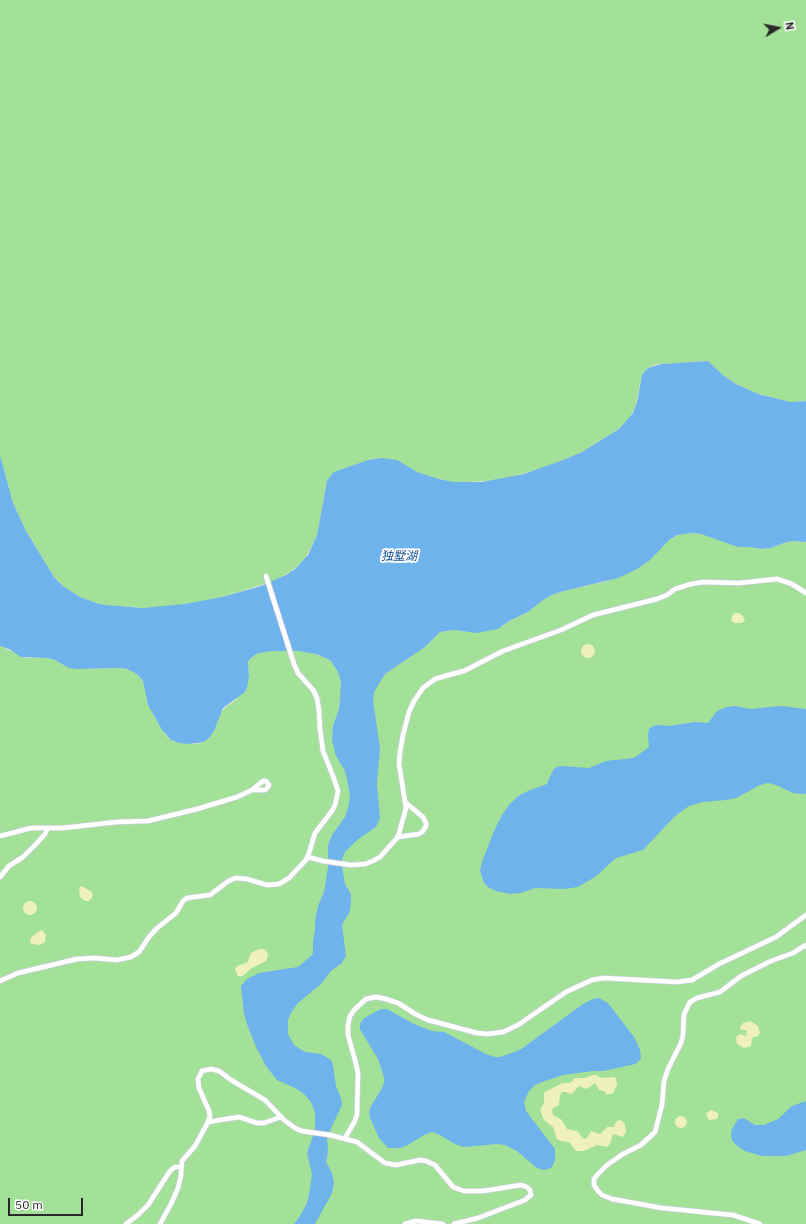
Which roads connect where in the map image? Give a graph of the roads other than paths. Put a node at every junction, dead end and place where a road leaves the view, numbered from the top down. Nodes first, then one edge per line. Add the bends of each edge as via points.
1 (267, 578) dead end
2 (806, 593) edge
3 (252, 790) dead end
4 (405, 802) junction
5 (48, 828) junction
6 (0, 836) edge
7 (398, 837) junction
8 (308, 857) junction
9 (0, 877) edge
10 (806, 915) edge
11 (806, 945) edge
12 (0, 981) edge
13 (281, 1117) junction
14 (208, 1122) junction
15 (345, 1138) junction
16 (181, 1167) junction
17 (126, 1224) edge
18 (160, 1224) edge
19 (405, 1224) edge
20 (443, 1224) edge
21 (454, 1224) edge
22 (760, 1224) edge

1 - 8 lane via 298,673 317,698 323,751 338,791 336,805 315,833
2 - 4 lane via 792,584 777,579 691,584 657,599 593,615 561,630 503,651 464,671 436,679 421,690 407,719 399,756
3 - 5 lane via 219,803 148,821
4 - 7 lane via 406,811
4 - 7 lane via 423,817 426,826 419,834
5 - 6 lane via 31,828
5 - 9 lane via 36,844 9,866
7 - 8 lane via 380,857 362,864 348,865
8 - 12 lane via 292,876 279,884 267,885 235,878 210,895 187,898 176,913 149,936 139,952 131,957 117,960 80,959
10 - 15 lane via 776,936 692,980 592,980 566,992 518,1025 503,1032 477,1033 428,1020 386,998 366,999 354,1010 348,1025 358,1073 357,1112
11 - 22 lane via 795,953 771,961 741,976 721,991 690,1002 684,1014 681,1043 664,1081 662,1110 655,1132 641,1145 607,1166 594,1179 598,1191 612,1199 661,1208 730,1215
13 - 14 lane via 264,1123 239,1117
13 - 14 lane via 265,1100 219,1071 211,1069 202,1071 198,1081 209,1111
13 - 15 lane via 298,1129
14 - 16 lane via 198,1143 183,1159
15 - 21 lane via 360,1144 378,1159 389,1164 420,1160 429,1162 435,1165 453,1187 460,1190 482,1191 521,1185 530,1190 531,1195 525,1200 478,1218
16 - 17 lane via 170,1171 148,1205
16 - 18 lane via 181,1178 176,1194
19 - 20 lane via 416,1221

